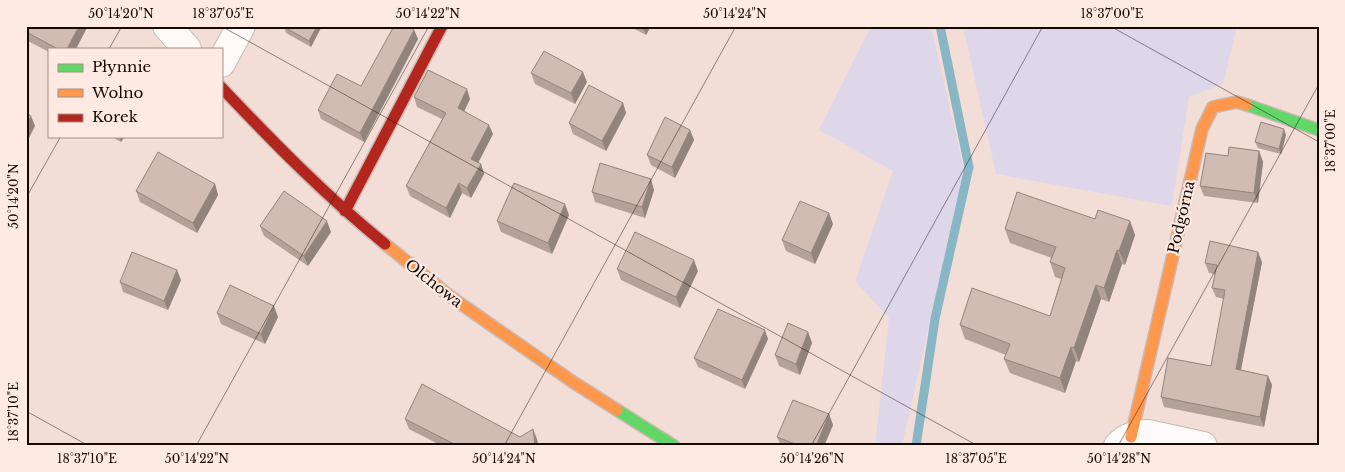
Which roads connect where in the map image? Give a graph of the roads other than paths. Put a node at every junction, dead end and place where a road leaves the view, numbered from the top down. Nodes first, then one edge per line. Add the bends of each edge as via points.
1 (167, 26) edge
2 (241, 26) edge
3 (442, 26) edge
4 (186, 48) edge
5 (222, 61) edge
6 (222, 88) edge
7 (1319, 130) edge
8 (345, 211) junction
9 (1124, 441) edge
10 (674, 446) edge
11 (1203, 446) edge

1 - 4 street
2 - 5 street
3 - 8 street
6 - 8 street, Olchowa
7 - 9 street, Podgórna via 1237,102 1213,107 1202,128
8 - 10 street, Olchowa via 452,297 573,382
9 - 11 street, Podgórna via 1148,434

